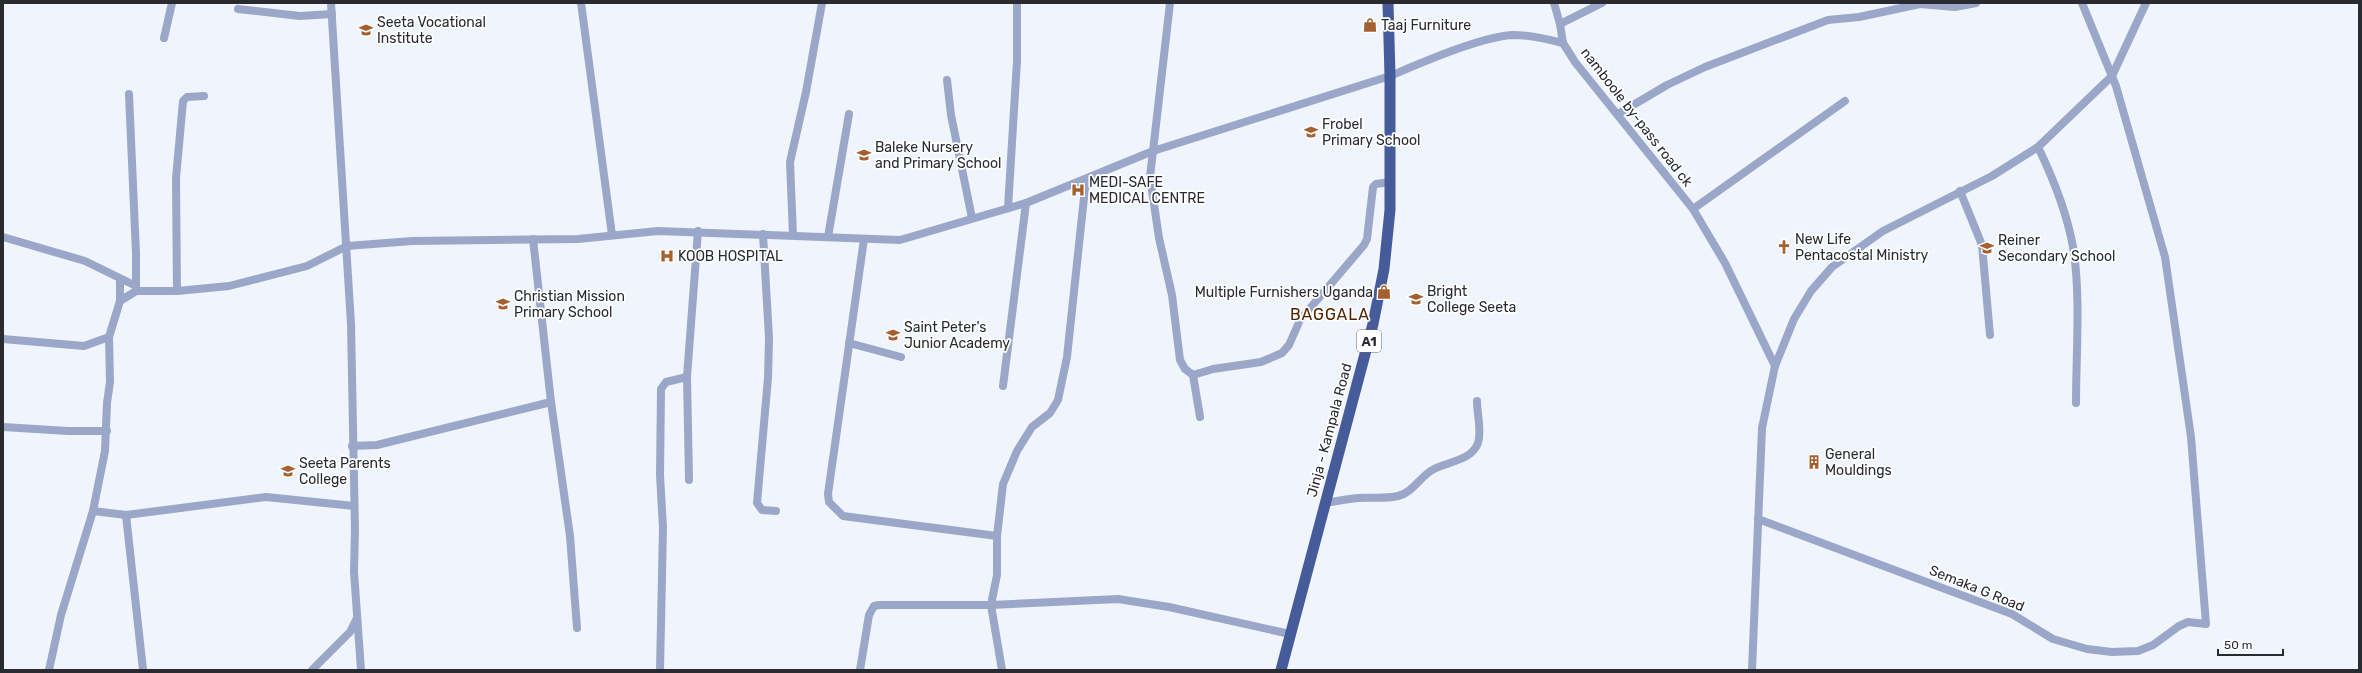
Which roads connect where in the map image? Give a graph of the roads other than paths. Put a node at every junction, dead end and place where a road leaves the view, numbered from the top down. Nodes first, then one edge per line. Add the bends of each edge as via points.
1 (172, 3) edge
2 (331, 3) edge
3 (581, 3) edge
4 (822, 3) edge
5 (1017, 3) edge
6 (1170, 3) edge
7 (1388, 3) edge
8 (1554, 3) edge
9 (1602, 3) edge
10 (1976, 3) edge
11 (2082, 3) edge
12 (2146, 3) edge
13 (238, 9) dead end
14 (332, 14) junction
15 (1560, 24) junction
16 (164, 38) dead end
17 (1563, 43) junction
18 (1390, 76) junction
19 (2112, 76) junction
20 (947, 80) dead end
21 (129, 94) dead end
22 (204, 96) dead end
23 (1845, 101) dead end
24 (849, 114) dead end
25 (1618, 114) junction
26 (2038, 147) junction
27 (1153, 151) junction
28 (1086, 179) junction
29 (1390, 182) junction
30 (1960, 191) junction
31 (1026, 203) junction
32 (1008, 208) junction
33 (1693, 209) junction
34 (972, 218) junction
35 (698, 231) junction
36 (763, 234) junction
37 (612, 235) junction
38 (793, 235) junction
39 (3, 237) edge
40 (828, 237) junction
41 (533, 239) junction
42 (864, 239) junction
43 (347, 246) junction
44 (120, 280) junction
45 (136, 291) junction
46 (177, 291) junction
47 (120, 301) junction
48 (1990, 335) dead end
49 (109, 337) junction
50 (3, 339) edge
51 (849, 343) junction
52 (901, 357) dead end
53 (1775, 366) junction
54 (1193, 375) junction
55 (687, 377) junction
56 (1003, 386) dead end
57 (1477, 401) dead end
58 (551, 402) junction
59 (2076, 403) dead end
60 (1200, 417) dead end
61 (3, 427) edge
62 (107, 431) junction
63 (352, 446) junction
64 (689, 480) dead end
65 (1325, 503) junction
66 (354, 506) junction
67 (93, 511) junction
68 (776, 511) dead end
69 (126, 515) junction
70 (1758, 519) junction
71 (997, 536) junction
72 (991, 605) junction
73 (357, 618) junction
74 (577, 628) dead end
75 (1290, 634) junction
76 (49, 670) edge
77 (143, 670) edge
78 (312, 670) edge
79 (361, 670) edge
80 (660, 670) edge
81 (860, 670) edge
82 (1002, 670) edge
83 (1281, 670) edge
84 (1752, 670) edge

1 - 16 street
2 - 14 street
3 - 37 street
4 - 38 street via 790,162
5 - 32 street
6 - 27 street
7 - 18 highway, Jinja - Kampala Road / A1
8 - 15 street
9 - 15 street
10 - 25 street via 1955,7 1920,4 1860,17 1828,20 1705,67 1666,85
11 - 19 street
12 - 19 street
13 - 14 street via 300,16
14 - 43 street
15 - 17 street
17 - 18 street, namboole by-pass road ck via 1541,37 1513,35 1488,40
17 - 25 street, namboole by-pass road ck via 1575,62
18 - 27 street, namboole by-pass road ck
18 - 29 highway, Jinja - Kampala Road / A1
19 - 26 street
19 - 70 street, Semaka G Road via 2165,257 2191,436 2206,624 2188,622 2153,645 2138,651 2112,652 2087,649 2053,639 2012,614
20 - 34 street via 951,115
21 - 45 street
22 - 46 street via 187,97 183,101 176,178
23 - 33 street
24 - 40 street
25 - 33 street, namboole by-pass road ck
26 - 30 street via 1992,176
26 - 59 street via 2053,176 2073,247
27 - 28 street, namboole by-pass road ck
27 - 54 street via 1150,178 1159,238 1172,295 1180,360 1185,369
28 - 31 street, namboole by-pass road ck
28 - 71 street via 1067,357 1058,400 1050,413 1032,427 1007,472 1003,484
29 - 54 street via 1376,184 1373,188 1367,239 1364,245 1300,320 1289,345 1282,353 1261,362
29 - 65 highway, Jinja - Kampala Road / A1 via 1388,240 1376,310
30 - 48 street via 1982,245
30 - 53 street via 1883,231 1832,267 1811,291 1794,319
31 - 32 street, namboole by-pass road ck
31 - 56 street
32 - 34 street, namboole by-pass road ck
33 - 53 street, namboole by-pass road ck via 1711,236
34 - 42 street, namboole by-pass road ck via 900,240
35 - 36 street, namboole by-pass road ck
35 - 37 street, namboole by-pass road ck via 658,230
35 - 55 street
36 - 38 street, namboole by-pass road ck
36 - 68 street via 769,338 757,503 762,510
37 - 41 street, namboole by-pass road ck
38 - 40 street, namboole by-pass road ck
39 - 44 street via 85,261
40 - 42 street, namboole by-pass road ck
41 - 43 street, namboole by-pass road ck via 471,239
41 - 58 street
42 - 51 street
43 - 46 street via 307,266 229,286
43 - 63 street via 351,324
44 - 45 street via 136,286
44 - 47 street
45 - 46 street
45 - 47 street
47 - 49 street
49 - 50 street via 84,346
49 - 62 street
51 - 52 street
51 - 71 street via 829,502 843,516
53 - 70 street via 1762,428
54 - 60 street
55 - 64 street
55 - 80 street via 666,382 661,389 660,475 663,528
57 - 65 street via 1478,443 1474,450 1464,457 1433,469 1406,493 1398,496
58 - 63 street via 377,445
58 - 74 street via 570,536
61 - 62 street
62 - 67 street
63 - 66 street
65 - 75 highway, Jinja - Kampala Road / A1
66 - 69 street via 266,498
66 - 73 street
67 - 69 street
67 - 76 street via 61,615
69 - 77 street
70 - 84 street
71 - 72 street via 997,575
72 - 75 street via 1118,599 1169,607
72 - 81 street via 874,606 869,615
72 - 82 street
73 - 78 street via 350,632
73 - 79 street
75 - 83 highway, Jinja - Kampala Road / A1

